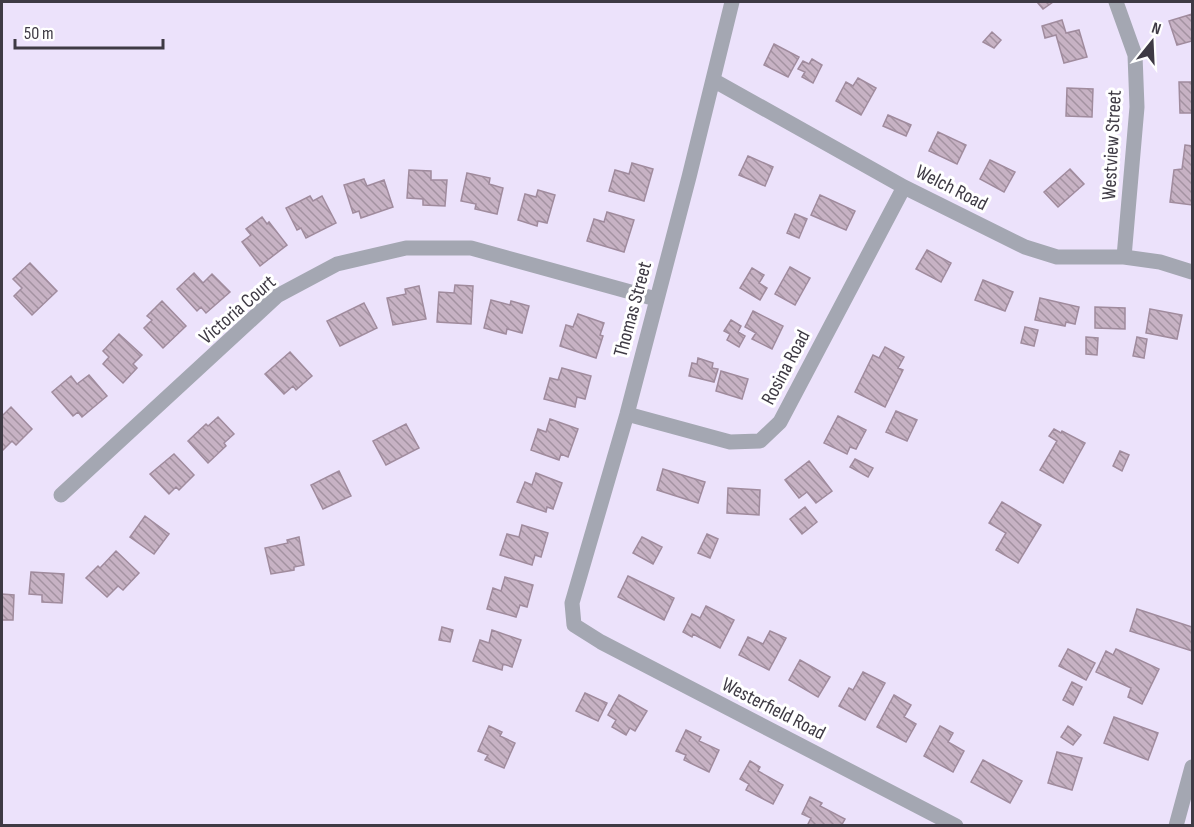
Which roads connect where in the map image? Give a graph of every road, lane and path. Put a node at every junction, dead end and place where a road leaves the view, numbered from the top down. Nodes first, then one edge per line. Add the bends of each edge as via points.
1 (732, 2) edge
2 (1116, 2) edge
3 (712, 80) junction
4 (904, 187) junction
5 (1124, 257) junction
6 (1192, 272) edge
7 (656, 299) junction
8 (627, 414) junction
9 (61, 495) dead end
10 (574, 625) joint
11 (1192, 767) edge
12 (956, 825) edge
13 (1176, 825) edge

1 - 3 street, Thomas Street
2 - 5 street, Westview Street via 1134,55 1137,106
3 - 4 street, Welch Road
3 - 7 street, Thomas Street
4 - 5 street, Welch Road via 1025,247 1057,257
4 - 8 street, Rosina Road via 780,422 760,441 730,442
5 - 6 street, Welch Road
7 - 8 street, Thomas Street
7 - 9 street, Victoria Court via 471,248 406,248 337,264 277,296
8 - 10 street, Thomas Street via 572,603
10 - 12 street, Westerfield Road
11 - 13 street

